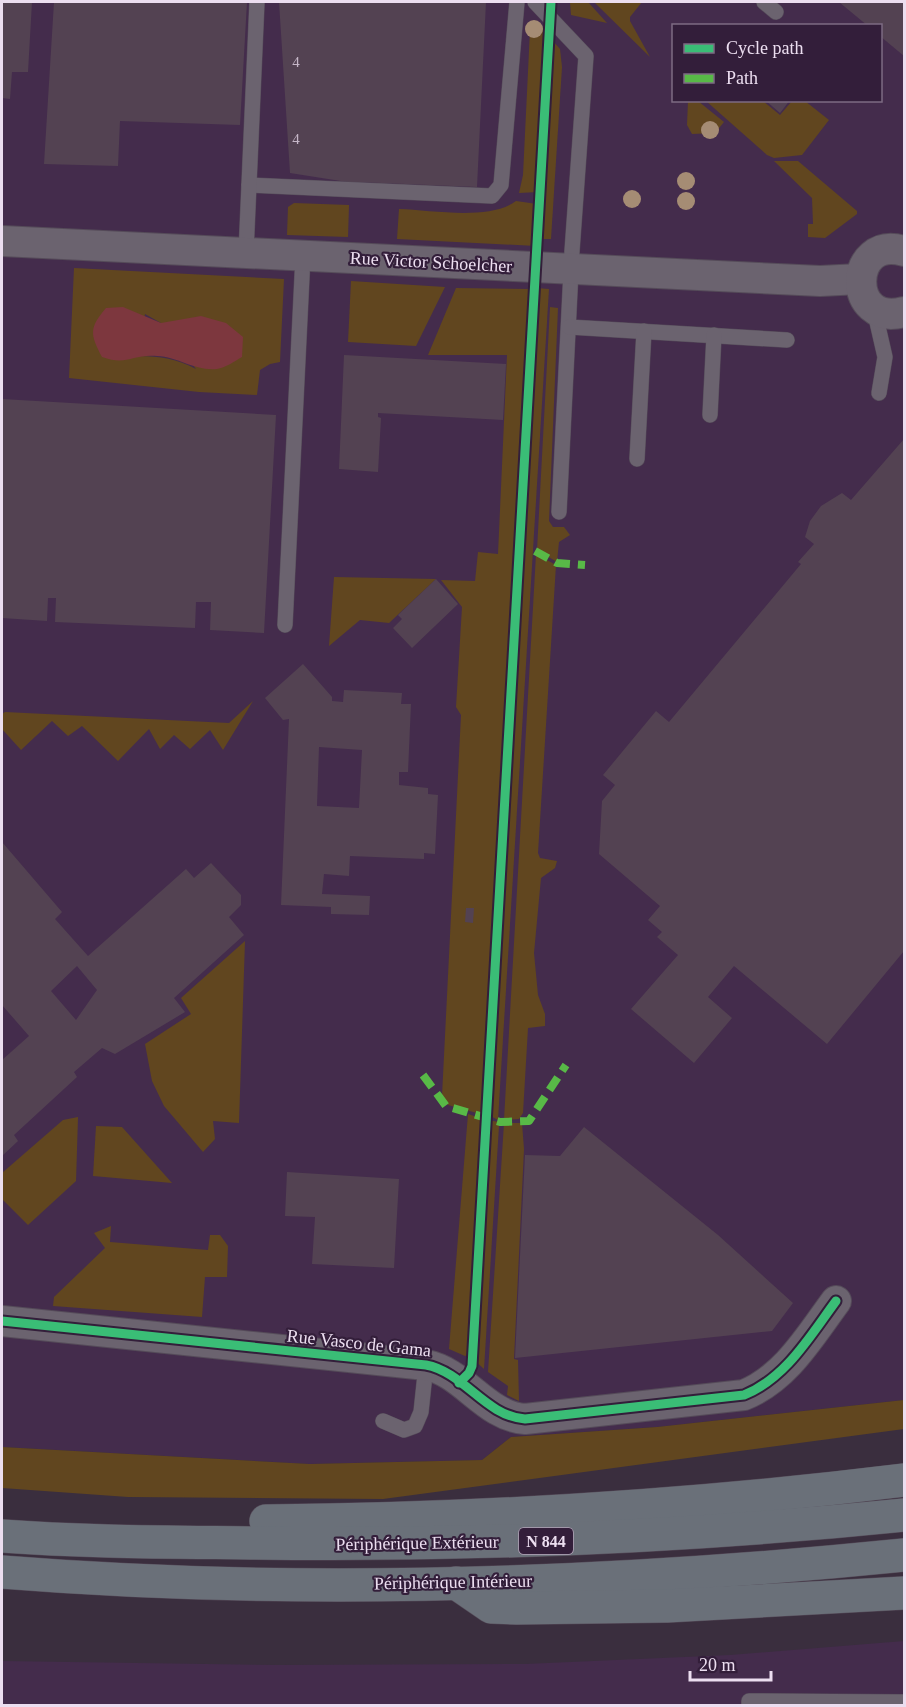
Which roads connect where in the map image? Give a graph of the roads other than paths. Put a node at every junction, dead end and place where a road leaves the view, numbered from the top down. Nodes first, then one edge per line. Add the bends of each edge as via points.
1 (258, 2) edge
2 (517, 2) edge
3 (535, 2) edge
4 (764, 2) edge
5 (776, 12) dead end
6 (249, 185) junction
7 (2, 241) edge
8 (904, 251) edge
9 (246, 253) junction
10 (303, 256) junction
11 (572, 268) junction
12 (860, 279) junction
13 (874, 309) junction
14 (904, 312) edge
15 (569, 327) junction
16 (644, 331) junction
17 (714, 335) junction
18 (787, 339) dead end
19 (879, 393) dead end
20 (710, 415) dead end
21 (637, 459) dead end
22 (559, 512) dead end
23 (285, 625) dead end
24 (836, 1301) dead end
25 (2, 1321) edge
26 (426, 1365) junction
27 (383, 1421) dead end
28 (904, 1480) edge
29 (904, 1515) edge
30 (2, 1536) edge
31 (188, 1542) junction
32 (904, 1555) edge
33 (2, 1572) edge
34 (456, 1583) junction
35 (904, 1593) edge
36 (904, 1702) edge
37 (749, 1706) edge

1 - 6 lane
2 - 6 lane via 501,185 492,196
3 - 11 lane via 586,56
4 - 5 lane
6 - 9 lane
7 - 9 street, Rue Victor Schoelcher
8 - 12 street via 886,249 876,253 863,268
9 - 10 street, Rue Victor Schoelcher
10 - 11 street, Rue Victor Schoelcher
10 - 23 lane
11 - 12 street, Rue Victor Schoelcher via 820,281
11 - 15 lane
12 - 13 street via 863,296
13 - 14 street
13 - 19 lane via 885,357
15 - 16 lane
15 - 22 lane
16 - 17 lane
16 - 21 lane
17 - 18 lane
17 - 20 lane
24 - 26 street, Rue Vasco de Gama via 793,1359 769,1382 734,1397 513,1418 497,1411 439,1368
25 - 26 street, Rue Vasco de Gama
26 - 27 lane via 421,1412 415,1426 404,1430
28 - 31 highway via 649,1507 426,1518 229,1522
29 - 31 highway, Périphérique Extérieur / N 844 via 541,1541 378,1545
30 - 31 highway, Périphérique Extérieur / N 844
32 - 34 highway, Périphérique Intérieur / N 844 via 663,1575
33 - 34 highway, Périphérique Intérieur / N 844 via 145,1581
34 - 35 highway via 491,1607 517,1608 668,1606
36 - 37 lane via 749,1701

